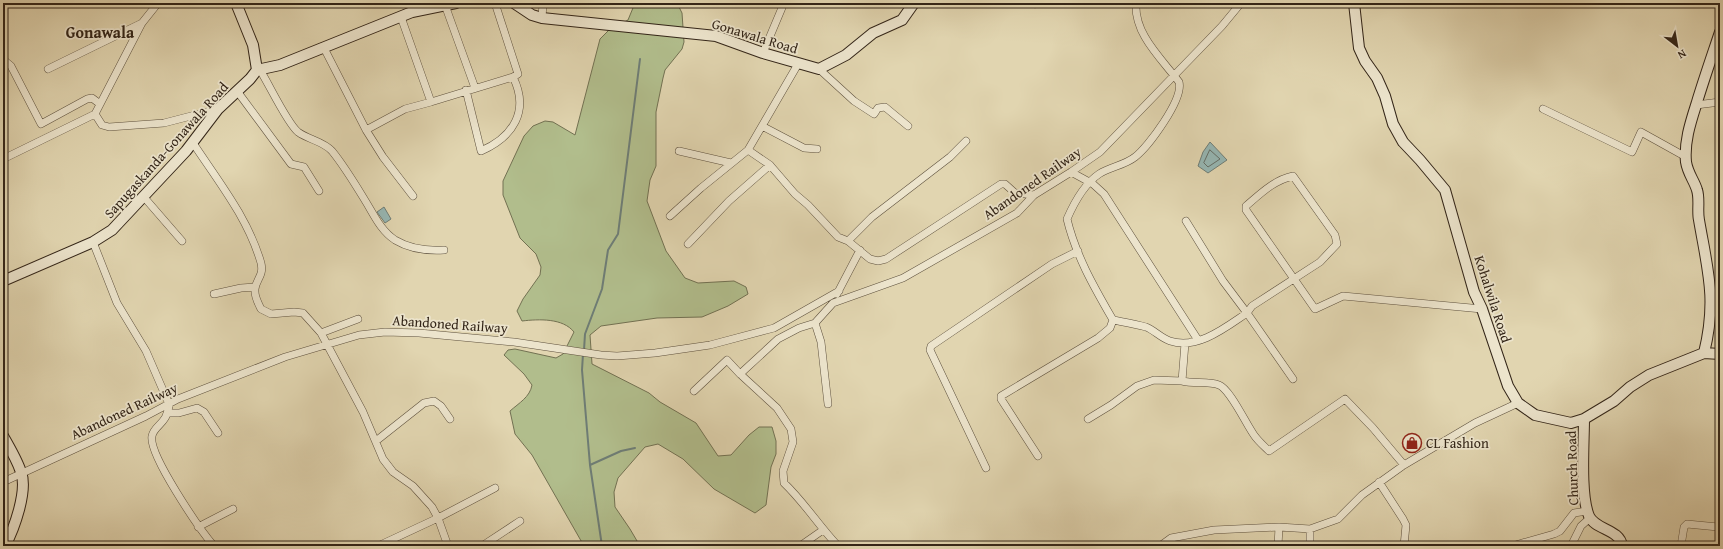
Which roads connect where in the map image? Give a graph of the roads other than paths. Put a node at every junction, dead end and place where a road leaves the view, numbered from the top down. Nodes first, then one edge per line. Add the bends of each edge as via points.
1 (158, 3) edge
2 (236, 3) edge
3 (456, 3) edge
4 (495, 3) edge
5 (514, 3) edge
6 (543, 3) edge
7 (784, 3) edge
8 (914, 3) edge
9 (1136, 3) edge
10 (1241, 3) edge
11 (1354, 3) edge
12 (445, 4) junction
13 (400, 17) junction
14 (542, 18) junction
15 (142, 23) junction
16 (1720, 32) edge
17 (324, 48) junction
18 (763, 53) junction
19 (6, 61) dead end
20 (798, 64) junction
21 (48, 69) dead end
22 (819, 69) junction
23 (258, 70) junction
24 (1174, 76) junction
25 (513, 77) junction
26 (475, 88) junction
27 (466, 90) junction
28 (237, 91) junction
29 (431, 102) junction
30 (1720, 102) edge
31 (100, 104) junction
32 (1696, 105) junction
33 (218, 109) junction
34 (1543, 109) dead end
35 (95, 114) junction
36 (762, 126) junction
37 (908, 126) dead end
38 (366, 130) junction
39 (966, 141) dead end
40 (193, 143) junction
41 (748, 150) junction
42 (817, 150) dead end
43 (679, 151) dead end
44 (1686, 157) junction
45 (3, 159) edge
46 (731, 163) junction
47 (770, 165) junction
48 (1071, 172) junction
49 (1090, 182) junction
50 (319, 191) dead end
51 (1034, 195) junction
52 (143, 196) junction
53 (413, 196) dead end
54 (670, 216) dead end
55 (1186, 221) dead end
56 (182, 241) dead end
57 (848, 241) junction
58 (93, 242) junction
59 (688, 244) dead end
60 (444, 250) dead end
61 (860, 250) junction
62 (1078, 251) junction
63 (1294, 280) junction
64 (3, 281) edge
65 (255, 287) junction
66 (839, 291) junction
67 (214, 294) dead end
68 (833, 303) junction
69 (1482, 309) junction
70 (1247, 313) junction
71 (358, 319) dead end
72 (1113, 320) junction
73 (815, 323) junction
74 (321, 333) junction
75 (1198, 340) junction
76 (328, 343) junction
77 (1185, 343) junction
78 (1704, 353) junction
79 (1720, 354) edge
80 (740, 374) junction
81 (1293, 379) dead end
82 (1182, 382) junction
83 (694, 391) dead end
84 (1518, 403) junction
85 (169, 404) junction
86 (828, 404) dead end
87 (169, 413) junction
88 (450, 419) dead end
89 (1088, 419) dead end
90 (1584, 419) junction
91 (218, 433) dead end
92 (3, 436) edge
93 (376, 442) junction
94 (1038, 456) dead end
95 (1404, 465) junction
96 (986, 468) dead end
97 (22, 473) junction
98 (3, 482) edge
99 (1379, 482) junction
100 (495, 488) dead end
101 (233, 509) dead end
102 (1588, 514) junction
103 (438, 518) junction
104 (520, 521) dead end
105 (198, 527) junction
106 (1279, 527) junction
107 (1718, 527) dead end
108 (1310, 529) junction
109 (823, 530) junction
110 (5, 546) edge
111 (214, 546) edge
112 (378, 546) edge
113 (448, 546) edge
114 (482, 546) edge
115 (800, 546) edge
116 (838, 546) edge
117 (1160, 546) edge
118 (1278, 546) edge
119 (1310, 546) edge
120 (1404, 546) edge
121 (1512, 546) edge
122 (1571, 546) edge
123 (1622, 546) edge
124 (1681, 546) edge

1 - 15 street
2 - 23 street via 253,45
3 - 12 street
4 - 25 street via 518,74
5 - 14 street, Gonawala Road via 532,15
6 - 14 street
7 - 18 street
8 - 22 street via 902,20 873,33 846,55
9 - 24 street via 1135,15 1142,34
10 - 24 street, Abandoned Railway
11 - 69 street, Kohalwila Road via 1359,48 1377,78 1393,124 1403,142 1445,190 1474,292
12 - 13 street
12 - 26 street
13 - 17 street
13 - 29 street
14 - 18 street, Gonawala Road via 716,36
15 - 21 street
15 - 31 street
16 - 32 street
17 - 23 street via 273,68
17 - 38 street
18 - 20 street, Gonawala Road
19 - 31 street via 41,124 87,99 92,98
20 - 22 street, Gonawala Road
20 - 36 street
22 - 37 street via 854,101 874,114 878,108 885,107
23 - 28 street, Sapugaskanda-Gonawala Road
23 - 60 street via 294,128 314,142 328,146 345,168 379,223 394,240 413,248
24 - 48 street, Abandoned Railway via 1100,152
24 - 49 street via 1180,86 1177,99 1149,141 1135,157 1098,174
25 - 26 street
25 - 27 street via 518,87 520,110 514,124 503,139 481,151
26 - 27 street
27 - 29 street
28 - 33 street, Sapugaskanda-Gonawala Road
28 - 50 street via 291,164 304,167
29 - 38 street via 405,109
30 - 32 street
31 - 35 street
32 - 44 street via 1687,135
33 - 35 street via 164,123 109,127 102,125
33 - 40 street, Sapugaskanda-Gonawala Road
34 - 44 street via 1632,152 1641,132
35 - 45 street
36 - 41 street
36 - 42 street via 804,148
38 - 53 street
39 - 57 street via 950,157 872,217
40 - 52 street, Sapugaskanda-Gonawala Road
40 - 65 street via 245,224 261,264 260,278
41 - 46 street
41 - 47 street
43 - 46 street
44 - 78 street via 1690,176 1697,190 1699,218 1711,281 1712,309
46 - 54 street
47 - 57 street via 838,237
47 - 59 street via 729,201
48 - 49 street
48 - 51 street, Abandoned Railway
49 - 62 street via 1067,219
49 - 75 street via 1104,194
51 - 61 street via 1015,193 1005,184 1001,184 886,259 870,259
51 - 68 street, Abandoned Railway via 1017,213 904,278
52 - 56 street
52 - 58 street, Sapugaskanda-Gonawala Road via 118,225
55 - 70 street via 1223,281
57 - 61 street
58 - 64 street, Sapugaskanda-Gonawala Road
58 - 85 street via 117,303 146,351
61 - 66 street
62 - 72 street via 1086,272
62 - 96 street via 1052,264 931,346 930,350
63 - 63 street via 1246,210 1246,206 1265,190 1293,176 1335,235 1338,244 1320,262
63 - 69 street via 1315,309 1343,296
63 - 70 street via 1252,306
65 - 67 street
65 - 74 street via 255,296 261,309 271,314 303,313
66 - 68 street
66 - 76 street, Abandoned Railway via 774,328 710,345 655,353 600,355 514,342 419,332 359,335
68 - 73 street, Abandoned Railway
69 - 84 street, Kohalwila Road via 1508,386
70 - 75 street via 1218,333
70 - 81 street
71 - 74 street
72 - 77 street via 1147,327 1169,341
72 - 94 street via 1110,328 1098,338 1001,396
73 - 80 street, Abandoned Railway via 778,339
73 - 86 street
74 - 76 street
75 - 77 street
76 - 85 street, Abandoned Railway via 285,357
76 - 93 street
77 - 82 street
78 - 79 street, Kohalwila Road
78 - 90 street, Kohalwila Road via 1649,375
80 - 83 street via 727,360
80 - 109 street via 776,408 791,429 793,442 783,471 784,483
82 - 89 street via 1154,380 1137,386
82 - 95 street via 1212,383 1220,386 1255,436 1269,451 1345,399
84 - 90 street, Kohalwila Road via 1535,415 1571,423
84 - 95 street via 1475,423
85 - 87 street
85 - 97 street, Abandoned Railway
87 - 91 street via 197,408 204,412
87 - 105 street via 152,434 152,439 157,455 177,494
88 - 93 street via 434,402 424,403
90 - 102 street, Church Road via 1585,498
92 - 97 street
93 - 103 street via 383,460 393,472 413,486 432,507
95 - 99 street
97 - 98 street, Abandoned Railway
97 - 110 street via 19,510
99 - 108 street via 1338,519
99 - 120 street via 1404,519
100 - 103 street
101 - 105 street
102 - 121 street via 1574,513 1560,531
102 - 122 street
102 - 123 street, Church Road via 1617,536
103 - 112 street
103 - 113 street
104 - 114 street
105 - 111 street
106 - 108 street
106 - 117 street via 1214,530 1171,538
106 - 118 street
107 - 124 street via 1686,524
108 - 119 street
109 - 115 street
109 - 116 street

